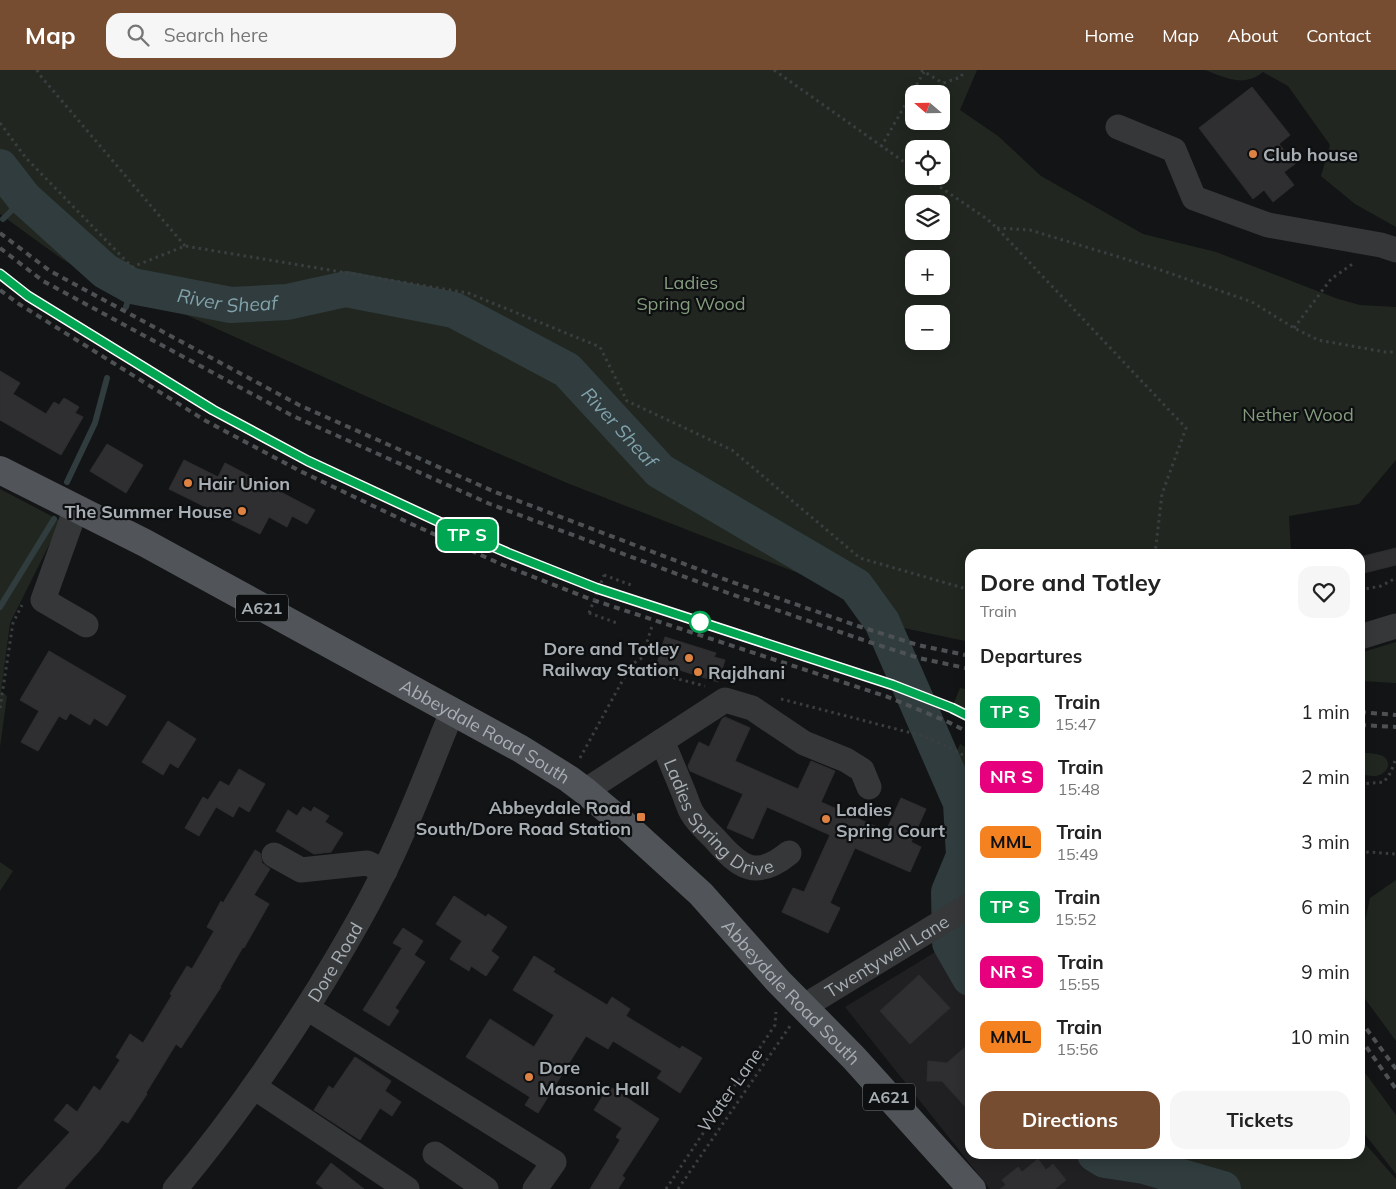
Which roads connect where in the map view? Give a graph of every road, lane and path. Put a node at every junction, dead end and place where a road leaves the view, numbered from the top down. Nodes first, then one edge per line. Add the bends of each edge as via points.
1 (37, 70) edge
2 (774, 70) edge
3 (964, 70) edge
4 (922, 71) edge
5 (0, 123) edge
6 (1118, 128) dead end
7 (881, 147) junction
8 (905, 163) edge
9 (937, 185) edge
10 (997, 228) junction
11 (185, 246) junction
12 (1388, 248) edge
13 (1294, 328) junction
14 (1396, 352) edge
15 (0, 470) edge
16 (76, 508) junction
17 (1156, 549) edge
18 (1396, 578) edge
19 (631, 585) dead end
20 (965, 589) edge
21 (1365, 589) edge
22 (617, 623) dead end
23 (86, 625) dead end
24 (652, 626) dead end
25 (1396, 626) edge
26 (1365, 635) edge
27 (630, 666) junction
28 (709, 687) dead end
29 (772, 696) dead end
30 (452, 712) junction
31 (662, 741) junction
32 (965, 756) edge
33 (1396, 758) edge
34 (1365, 784) edge
35 (577, 785) junction
36 (869, 787) dead end
37 (789, 852) dead end
38 (1365, 853) edge
39 (1396, 854) edge
40 (274, 855) dead end
41 (385, 871) junction
42 (965, 908) edge
43 (778, 981) junction
44 (804, 1007) junction
45 (307, 1008) junction
46 (254, 1087) junction
47 (435, 1154) dead end
48 (966, 1187) edge
49 (175, 1189) edge
50 (407, 1189) edge
51 (486, 1189) edge
52 (535, 1189) edge
53 (666, 1189) edge
54 (678, 1189) edge

1 - 11 path
2 - 7 path
3 - 4 path via 961,77 943,83
4 - 7 path
5 - 11 path via 26,158 132,267
6 - 12 street via 1174,150 1194,198 1268,225
7 - 8 path
9 - 10 path
10 - 13 path via 1030,230 1155,268 1252,302
10 - 17 path via 1186,428 1162,494
11 - 20 path via 468,294 600,347 627,401 732,450 860,558
12 - 13 path via 1331,279
13 - 14 path via 1318,340
15 - 16 main road, Abbeydale Road South / A621
16 - 23 street via 43,600
16 - 30 main road, Abbeydale Road South / A621
18 - 21 path via 1381,586
19 - 22 path, bridge via 604,575 589,613
24 - 27 path via 642,658
25 - 26 street
27 - 28 path
27 - 35 path via 600,719
29 - 32 path via 929,738
30 - 35 main road, Abbeydale Road South / A621 via 521,749
30 - 41 street, Dore Road
31 - 35 street
31 - 36 street via 725,700 752,708 804,743 846,760 862,770
31 - 37 street, Ladies Spring Drive via 692,814 728,854 747,866 763,868
33 - 34 path via 1384,782
35 - 43 main road, Abbeydale Road South / A621 via 701,894
38 - 39 path
40 - 41 street via 300,870 367,863
41 - 45 street, Dore Road
42 - 44 street, Twentywell Lane
43 - 44 main road, Abbeydale Road South / A621
43 - 53 path via 775,1025
44 - 48 main road, Abbeydale Road South / A621 via 854,1058
44 - 54 path, Water Lane
45 - 46 street, Dore Road
45 - 52 street via 554,1162
46 - 49 street, Dore Road
46 - 50 street
47 - 51 street

